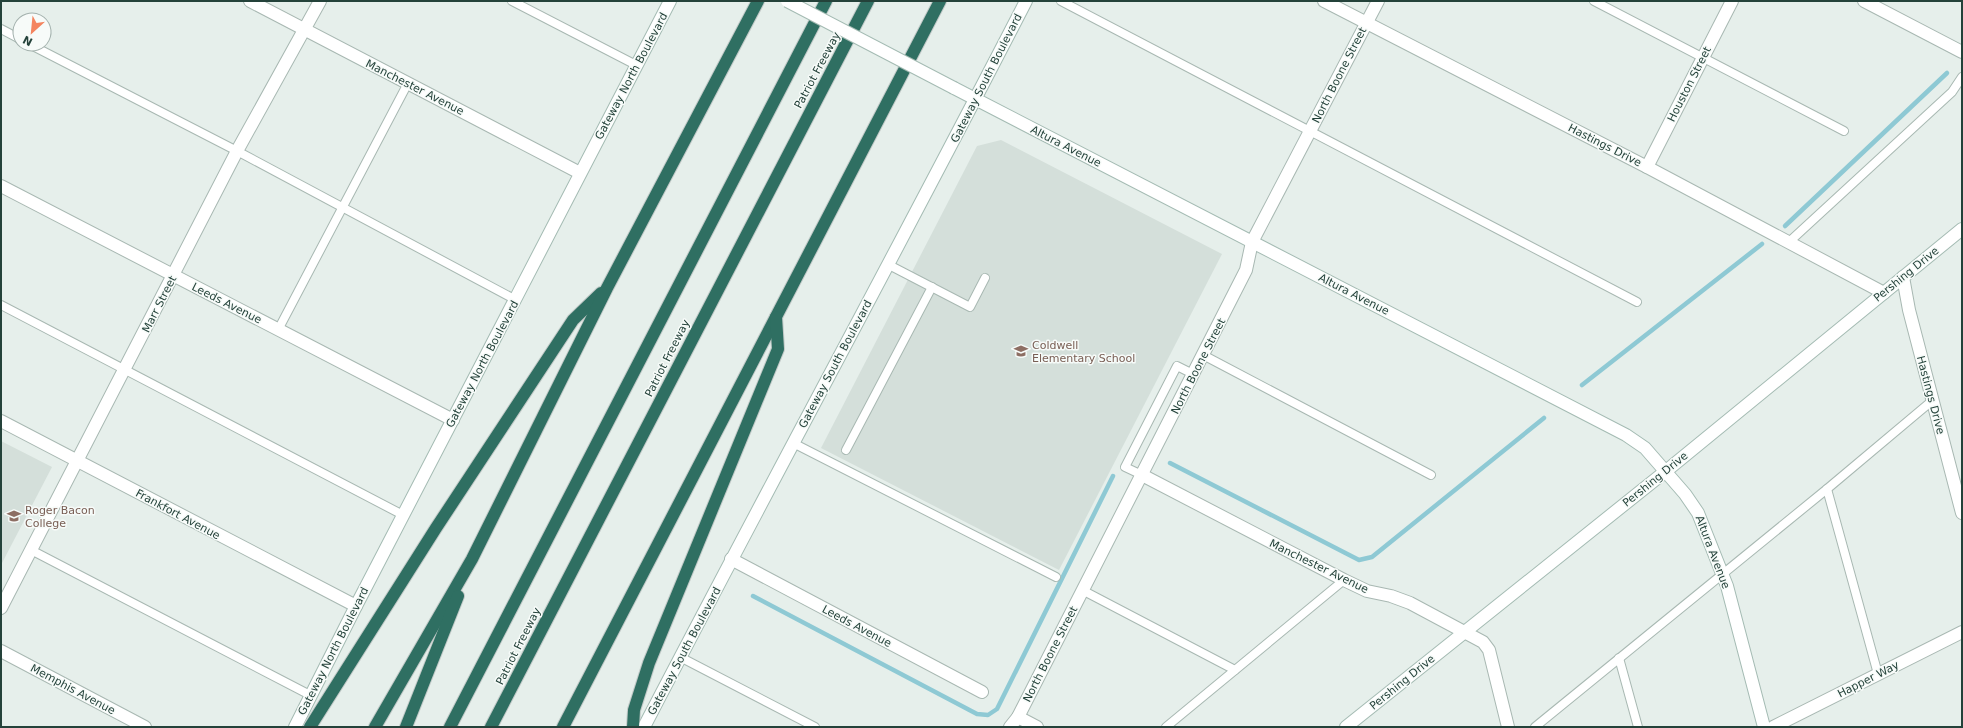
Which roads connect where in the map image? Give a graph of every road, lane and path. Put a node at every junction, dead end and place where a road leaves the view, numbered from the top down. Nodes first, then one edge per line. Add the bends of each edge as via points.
1 (250, 1) edge
2 (320, 1) edge
3 (512, 1) edge
4 (670, 1) edge
5 (758, 1) edge
6 (786, 1) edge
7 (826, 1) edge
8 (868, 1) edge
9 (940, 1) edge
10 (1026, 1) edge
11 (1061, 1) edge
12 (1324, 1) edge
13 (1378, 1) edge
14 (1594, 1) edge
15 (1732, 1) edge
16 (1864, 1) edge
17 (1366, 23) junction
18 (1, 29) edge
19 (305, 30) junction
20 (12, 35) edge
21 (45, 52) edge
22 (1962, 52) edge
23 (1702, 58) junction
24 (636, 65) junction
25 (1962, 78) edge
26 (408, 83) junction
27 (975, 99) junction
28 (1310, 131) junction
29 (1844, 131) dead end
30 (237, 151) junction
31 (1647, 166) junction
32 (580, 173) junction
33 (1, 186) edge
34 (342, 208) junction
35 (1962, 229) edge
36 (1252, 242) junction
37 (1789, 242) junction
38 (889, 265) junction
39 (173, 276) junction
40 (1903, 277) junction
41 (985, 278) dead end
42 (932, 287) junction
43 (607, 288) junction
44 (1884, 293) junction
45 (516, 300) junction
46 (1637, 302) dead end
47 (1, 305) edge
48 (776, 317) junction
49 (278, 330) junction
50 (1203, 355) junction
51 (125, 370) junction
52 (1193, 374) junction
53 (1933, 400) junction
54 (453, 420) junction
55 (1, 421) edge
56 (793, 443) junction
57 (846, 450) dead end
58 (77, 461) junction
59 (1666, 471) junction
60 (1142, 475) junction
61 (1431, 475) dead end
62 (1827, 489) junction
63 (1960, 497) edge
64 (1962, 513) edge
65 (403, 515) junction
66 (31, 550) junction
67 (472, 559) junction
68 (731, 559) junction
69 (1722, 573) junction
70 (1056, 577) dead end
71 (1344, 580) junction
72 (1082, 590) junction
73 (356, 606) junction
74 (1, 608) edge
75 (1465, 631) junction
76 (1962, 632) edge
77 (1, 651) edge
78 (680, 657) junction
79 (1619, 658) junction
80 (1235, 670) junction
81 (1878, 674) junction
82 (982, 692) dead end
83 (310, 695) junction
84 (1018, 717) junction
85 (145, 727) edge
86 (295, 727) edge
87 (310, 727) edge
88 (375, 727) edge
89 (406, 727) edge
90 (450, 727) edge
91 (491, 727) edge
92 (563, 727) edge
93 (633, 727) edge
94 (644, 727) edge
95 (814, 727) edge
96 (1010, 727) edge
97 (1037, 727) edge
98 (1166, 727) edge
99 (1346, 727) edge
100 (1508, 727) edge
101 (1535, 727) edge
102 (1638, 727) edge
103 (1764, 727) edge
104 (1773, 727) edge

1 - 19 street, Manchester Avenue
2 - 19 street, Marr Street
3 - 24 lane
4 - 24 street, Gateway North Boulevard
5 - 43 highway
6 - 27 street, Altura Avenue, bridge
7 - 90 highway, Patriot Freeway
8 - 91 highway, Patriot Freeway
9 - 48 highway
10 - 27 street, Gateway South Boulevard
11 - 28 lane
12 - 17 street, Hastings Drive
13 - 17 street, North Boone Street
14 - 23 lane
15 - 23 street, Houston Street
16 - 22 street
17 - 28 street, North Boone Street
17 - 31 street, Hastings Drive
18 - 20 lane
19 - 26 street, Manchester Avenue
19 - 30 street, Marr Street
21 - 30 lane
23 - 29 lane
23 - 31 street, Houston Street
24 - 32 street, Gateway North Boulevard
25 - 37 lane via 1952,92
26 - 32 street, Manchester Avenue
26 - 34 lane
27 - 36 street, Altura Avenue
27 - 38 street, Gateway South Boulevard
28 - 36 street, North Boone Street
28 - 46 lane
30 - 34 lane
30 - 39 street, Marr Street
31 - 37 street, Hastings Drive
32 - 45 street, Gateway North Boulevard
33 - 39 street, Leeds Avenue
34 - 45 lane
34 - 49 lane
35 - 40 street, Pershing Drive
36 - 50 street, North Boone Street via 1246,270
36 - 59 street, Altura Avenue via 1626,435 1645,448
37 - 44 street, Hastings Drive
38 - 42 lane
38 - 56 street, Gateway South Boulevard
39 - 49 street, Leeds Avenue
39 - 51 street, Marr Street
40 - 44 street, Pershing Drive
40 - 53 street, Hastings Drive
41 - 42 lane via 970,307
42 - 57 lane
43 - 67 highway
43 - 87 highway via 573,320 428,540
44 - 59 street, Pershing Drive
45 - 54 street, Gateway North Boulevard
47 - 51 lane
48 - 92 highway
48 - 93 highway via 778,349 649,663 634,710
49 - 54 street, Leeds Avenue
50 - 52 street, North Boone Street
50 - 61 lane
51 - 58 street, Marr Street
51 - 65 lane
52 - 60 street, North Boone Street
52 - 60 lane via 1178,366 1126,467
53 - 62 lane
53 - 63 street, Hastings Drive
54 - 65 street, Gateway North Boulevard
55 - 58 street, Frankfort Avenue
56 - 68 street, Gateway South Boulevard
56 - 70 lane
58 - 66 street, Marr Street
58 - 73 street, Frankfort Avenue
59 - 69 street, Altura Avenue via 1698,512
59 - 75 street, Pershing Drive
60 - 71 street, Manchester Avenue
60 - 72 street, North Boone Street
62 - 69 lane
62 - 81 lane
63 - 64 street, Hastings Drive
65 - 73 street, Gateway North Boulevard
66 - 74 street, Marr Street
66 - 83 lane
67 - 88 highway
67 - 89 highway
68 - 78 street, Gateway South Boulevard
68 - 82 street, Leeds Avenue
69 - 79 lane
69 - 103 street, Altura Avenue
71 - 75 street, Manchester Avenue via 1410,603
71 - 80 lane
72 - 80 lane
72 - 84 street, North Boone Street
73 - 83 street, Gateway North Boulevard
75 - 99 street, Pershing Drive
75 - 100 street, Manchester Avenue via 1483,642 1489,650
76 - 81 street, Happer Way
77 - 85 street, Memphis Avenue
78 - 94 street, Gateway South Boulevard
78 - 95 lane
79 - 101 lane
79 - 102 lane
80 - 98 lane
81 - 104 street, Happer Way
83 - 86 street, Gateway North Boulevard
84 - 96 street, North Boone Street
84 - 97 street

